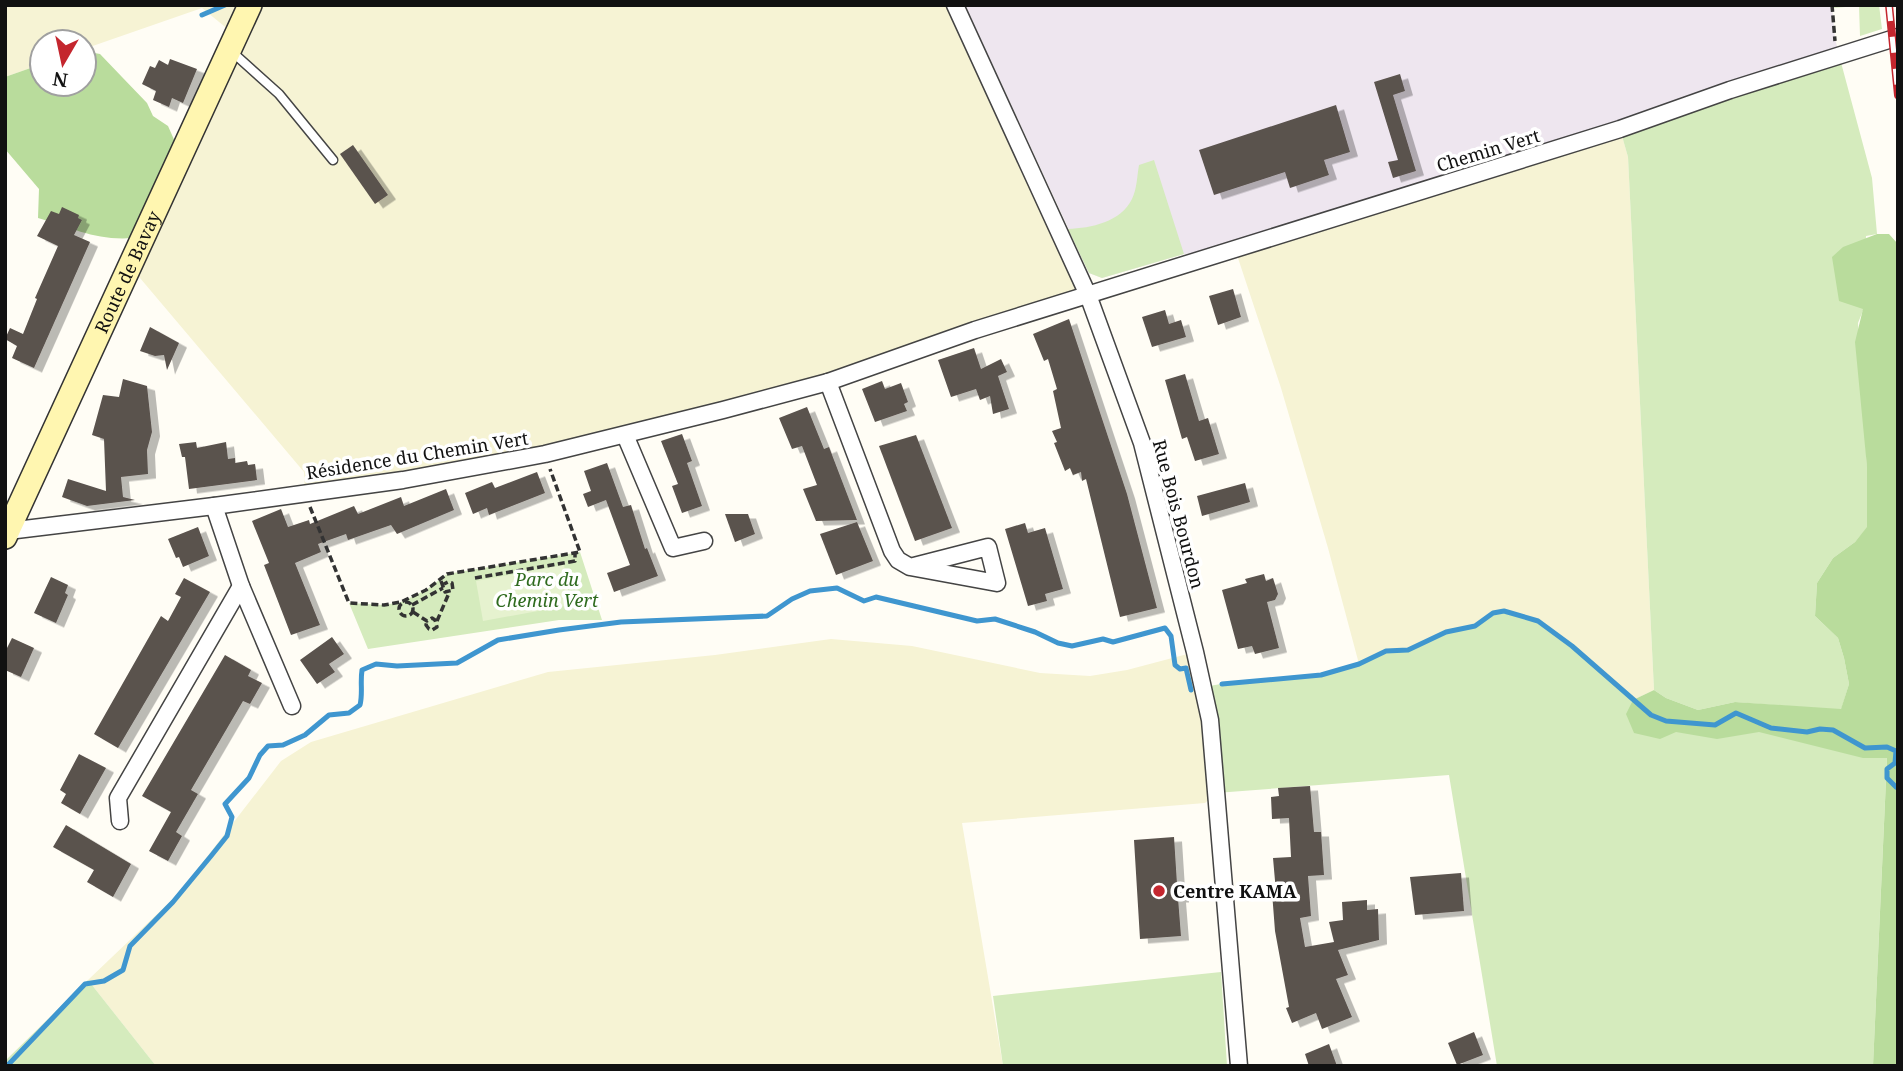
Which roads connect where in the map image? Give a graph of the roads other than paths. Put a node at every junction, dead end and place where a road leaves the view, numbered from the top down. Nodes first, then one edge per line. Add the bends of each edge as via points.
1 (250, 5) edge
2 (955, 5) edge
3 (1898, 37) edge
4 (229, 49) junction
5 (333, 160) dead end
6 (1087, 295) junction
7 (828, 382) junction
8 (625, 435) junction
9 (214, 506) junction
10 (6, 534) edge
11 (704, 541) dead end
12 (910, 567) junction
13 (241, 586) junction
14 (292, 706) dead end
15 (120, 821) dead end
16 (1239, 1066) edge

1 - 4 main road, Route de Bavay
2 - 6 street, Rue Bois Bourdon
3 - 6 street, Chemin Vert
4 - 5 lane via 279,94
4 - 10 main road, Route de Bavay
6 - 7 street, Résidence du Chemin Vert
6 - 16 street, Rue Bois Bourdon via 1142,443 1210,720
7 - 8 street, Résidence du Chemin Vert
7 - 12 street via 892,551
8 - 9 street, Résidence du Chemin Vert via 403,480
8 - 11 street via 673,548
9 - 10 street, Résidence du Chemin Vert
9 - 13 street
12 - 12 street via 988,547 997,583 985,580
13 - 14 street
13 - 15 street via 118,798

